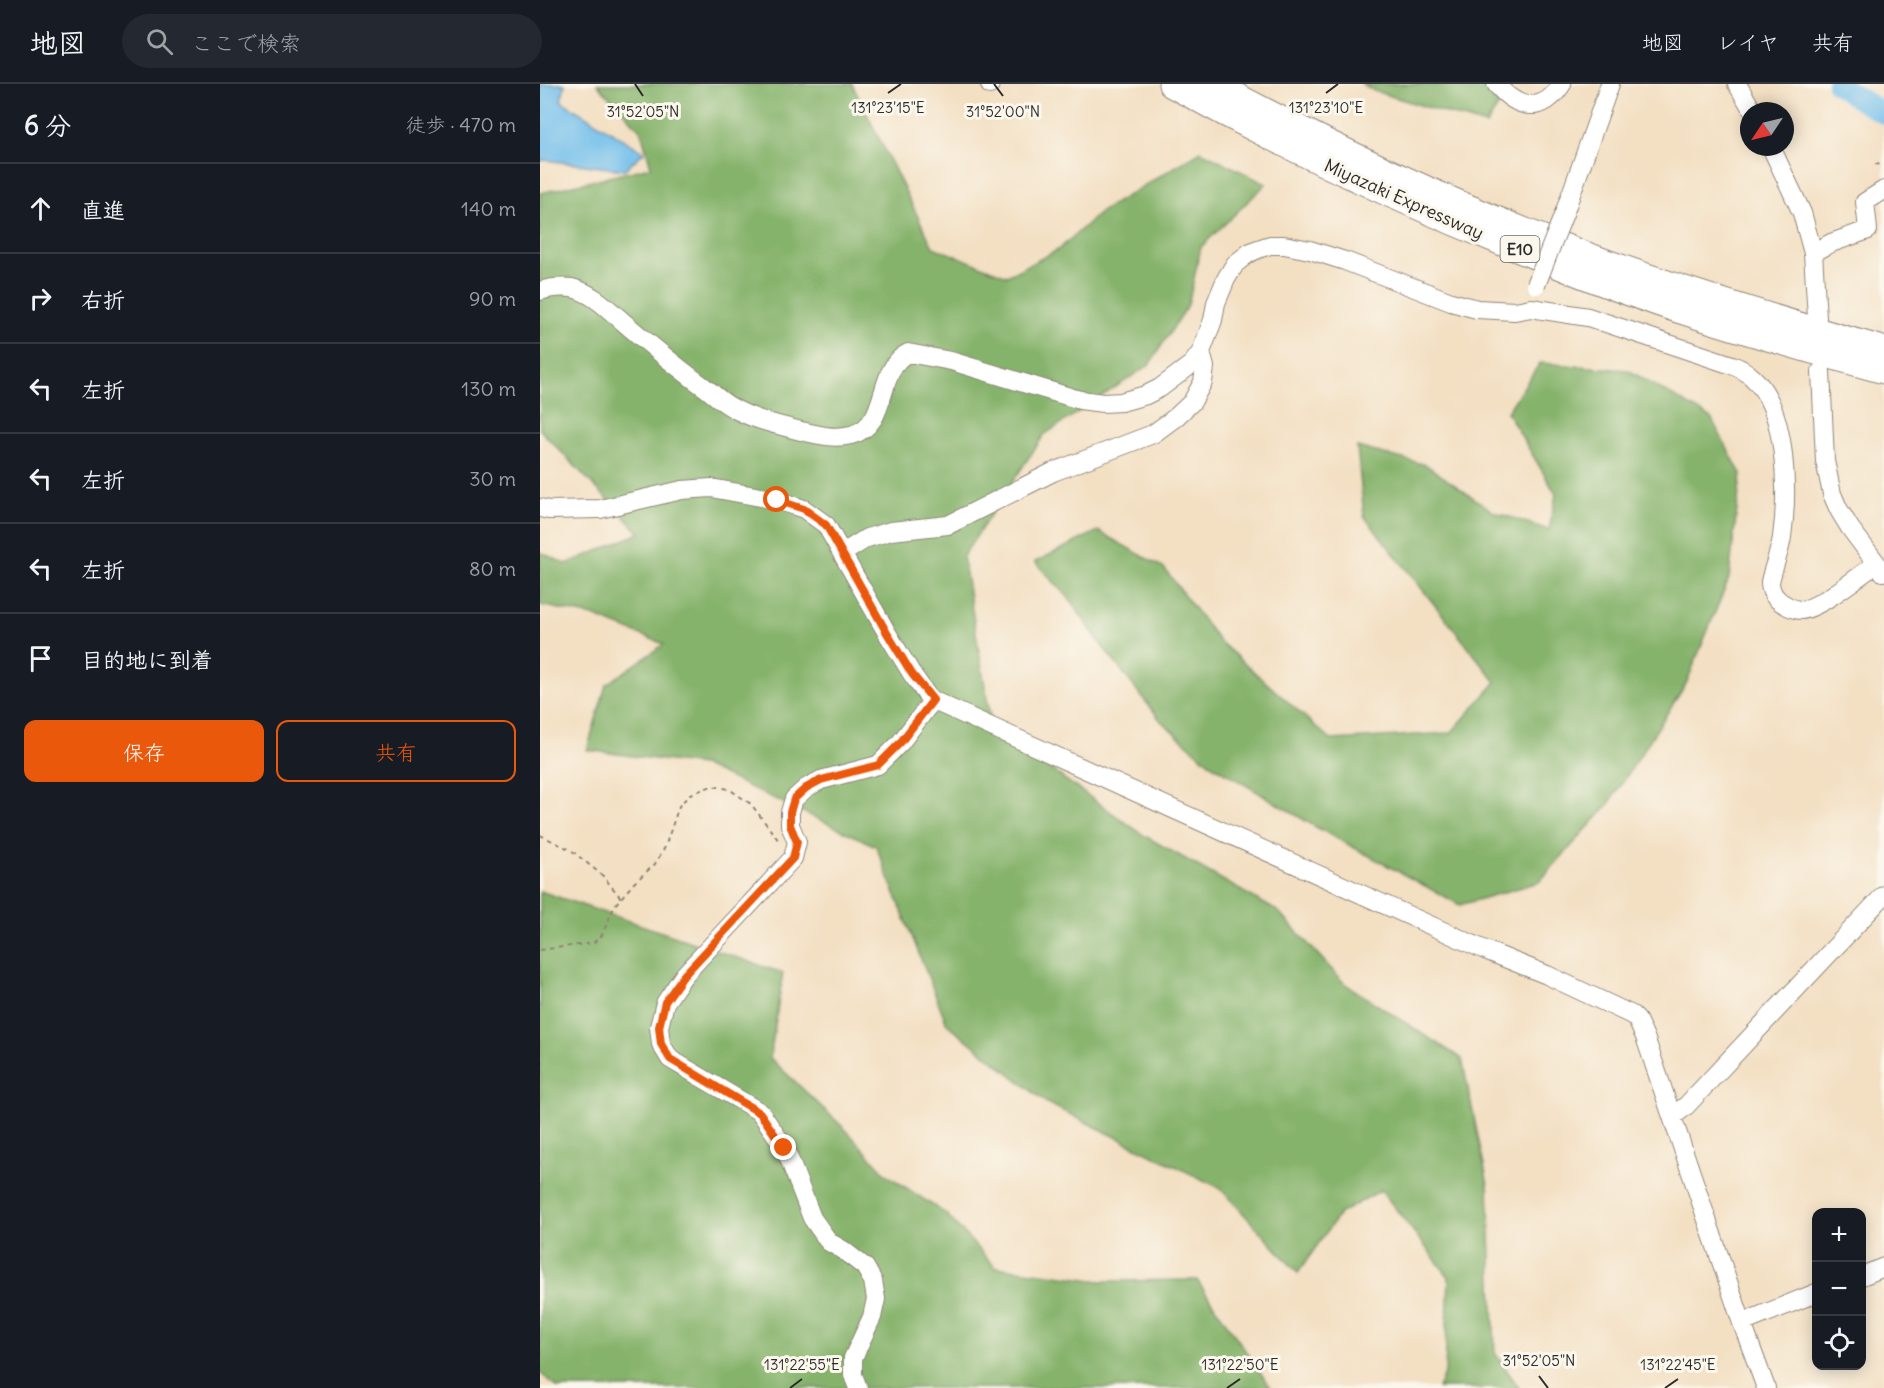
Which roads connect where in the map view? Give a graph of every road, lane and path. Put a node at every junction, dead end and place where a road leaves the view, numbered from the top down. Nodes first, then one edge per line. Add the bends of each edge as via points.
1 (1172, 84) edge
2 (1212, 84) edge
3 (1496, 84) edge
4 (1562, 84) edge
5 (1610, 84) edge
6 (1737, 84) edge
7 (1747, 102) edge
8 (1776, 156) edge
9 (1875, 164) dead end
10 (1884, 165) edge
11 (1884, 190) edge
12 (1812, 253) junction
13 (540, 291) edge
14 (1531, 308) junction
15 (1817, 318) dead end
16 (1884, 351) edge
17 (1201, 352) junction
18 (1884, 370) edge
19 (1821, 371) dead end
20 (540, 508) edge
21 (843, 553) junction
22 (1880, 568) edge
23 (933, 700) junction
24 (540, 835) edge
25 (793, 858) junction
26 (1884, 895) edge
27 (621, 898) junction
28 (540, 950) edge
29 (1673, 1116) junction
30 (1884, 1267) edge
31 (1866, 1274) edge
32 (1812, 1295) edge
33 (1742, 1323) junction
34 (858, 1388) edge
35 (1766, 1388) edge

1 - 18 highway, Miyazaki Expressway / E10 via 1284,145 1430,213 1555,264 1685,312
2 - 16 highway, Miyazaki Expressway / E10 via 1293,128 1437,195 1571,250 1691,292
3 - 4 street via 1518,103 1533,105 1545,101
5 - 14 street, bridge
6 - 7 street
8 - 12 street via 1802,213
9 - 10 path
11 - 12 street via 1865,202 1868,230
12 - 15 street
13 - 17 street via 572,288 595,298 676,367 732,408 812,435 852,435 869,424 893,366 908,353 1103,403 1121,402 1160,388 1192,364
14 - 17 street via 1477,309 1346,261 1296,247 1270,245 1249,253 1230,271
14 - 22 street via 1588,317 1732,365 1754,378 1775,417 1784,461 1782,538 1770,582 1779,602 1800,610 1814,606
17 - 21 street via 1203,382 1192,402 1153,434 1053,472 948,525 891,531 867,538
19 - 22 street via 1825,461 1832,494
20 - 21 street via 600,509 682,490 711,488 804,509 826,525
21 - 23 street via 912,674
23 - 25 street via 878,765 821,780 794,799 790,812 797,842
23 - 29 street via 1632,1015 1642,1028
24 - 27 path via 571,850 603,876
25 - 27 path via 751,804 729,789 712,786 690,794 679,806 655,864
25 - 34 street via 684,975 665,1002 659,1027 661,1044 670,1059 760,1113 784,1148 812,1218 829,1242 865,1267 873,1281 876,1299 853,1358
26 - 29 street
27 - 28 path via 602,935 593,943
29 - 33 street
30 - 31 street
32 - 33 street
33 - 35 street

